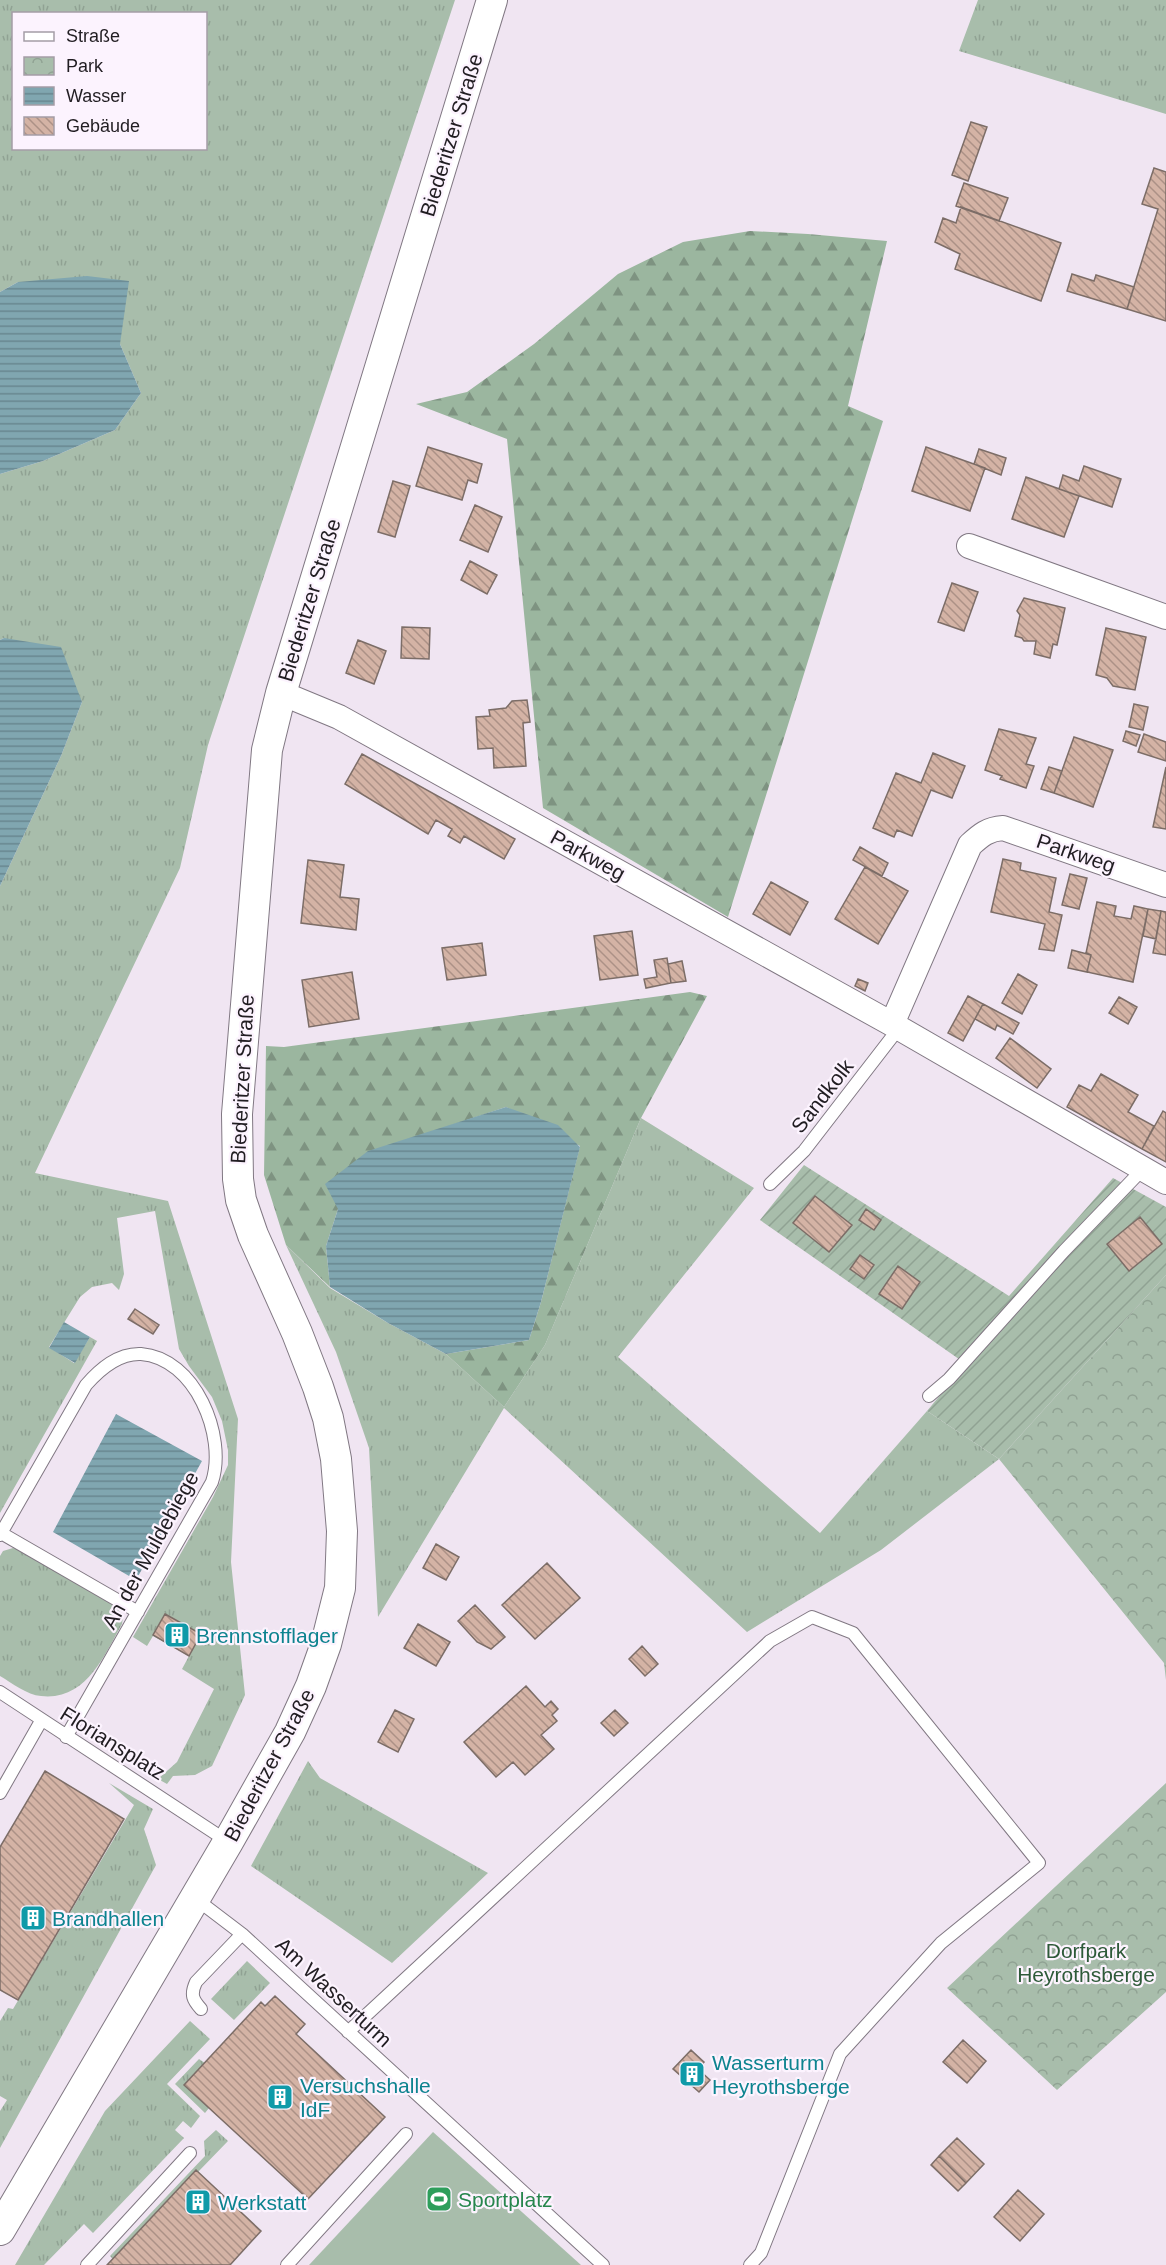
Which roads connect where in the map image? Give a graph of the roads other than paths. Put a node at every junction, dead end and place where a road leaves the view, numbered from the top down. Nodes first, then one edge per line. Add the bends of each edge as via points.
1 (492, 0) edge
2 (969, 546) dead end
3 (1166, 617) edge
4 (281, 693) junction
5 (1166, 885) edge
6 (896, 1026) junction
7 (1143, 1169) junction
8 (1166, 1182) edge
9 (770, 1184) dead end
10 (929, 1396) dead end
11 (0, 1534) edge
12 (138, 1612) junction
13 (0, 1692) edge
14 (41, 1721) junction
15 (66, 1737) junction
16 (0, 1793) edge
17 (217, 1834) junction
18 (195, 1899) junction
19 (243, 1934) junction
20 (201, 2009) dead end
21 (348, 2032) junction
22 (406, 2134) dead end
23 (190, 2153) dead end
24 (0, 2230) edge
25 (87, 2265) edge
26 (287, 2265) edge
27 (603, 2265) edge
28 (750, 2265) edge

1 - 4 street, Biederitzer Straße
2 - 3 street
4 - 6 street, Parkweg via 333,713
4 - 17 street, Biederitzer Straße via 267,750 237,1114 238,1179 250,1227 304,1351 328,1418 337,1471 342,1561 340,1588 326,1644 290,1732
5 - 6 street, Parkweg via 1003,828 991,829 970,845
6 - 7 street, Parkweg
6 - 9 lane, Sandkolk via 804,1151
7 - 8 street, Parkweg
7 - 10 lane
11 - 12 lane
11 - 12 lane, An der Muldebiege via 96,1372 111,1362 140,1354 166,1363 187,1380 202,1401 216,1440 216,1469
12 - 15 lane, An der Muldebiege
13 - 14 lane, Floriansplatz
14 - 15 lane, Floriansplatz
14 - 16 lane
15 - 17 lane, Floriansplatz
17 - 18 street, Biederitzer Straße
18 - 19 lane, Am Wasserturm
18 - 24 street, Biederitzer Straße
19 - 20 lane via 196,1982 193,2000
19 - 21 lane, Am Wasserturm
21 - 27 lane, Am Wasserturm
21 - 28 lane via 770,1641 812,1617 853,1634 1039,1863 941,1943 840,2054 761,2253
22 - 26 lane
23 - 25 lane

